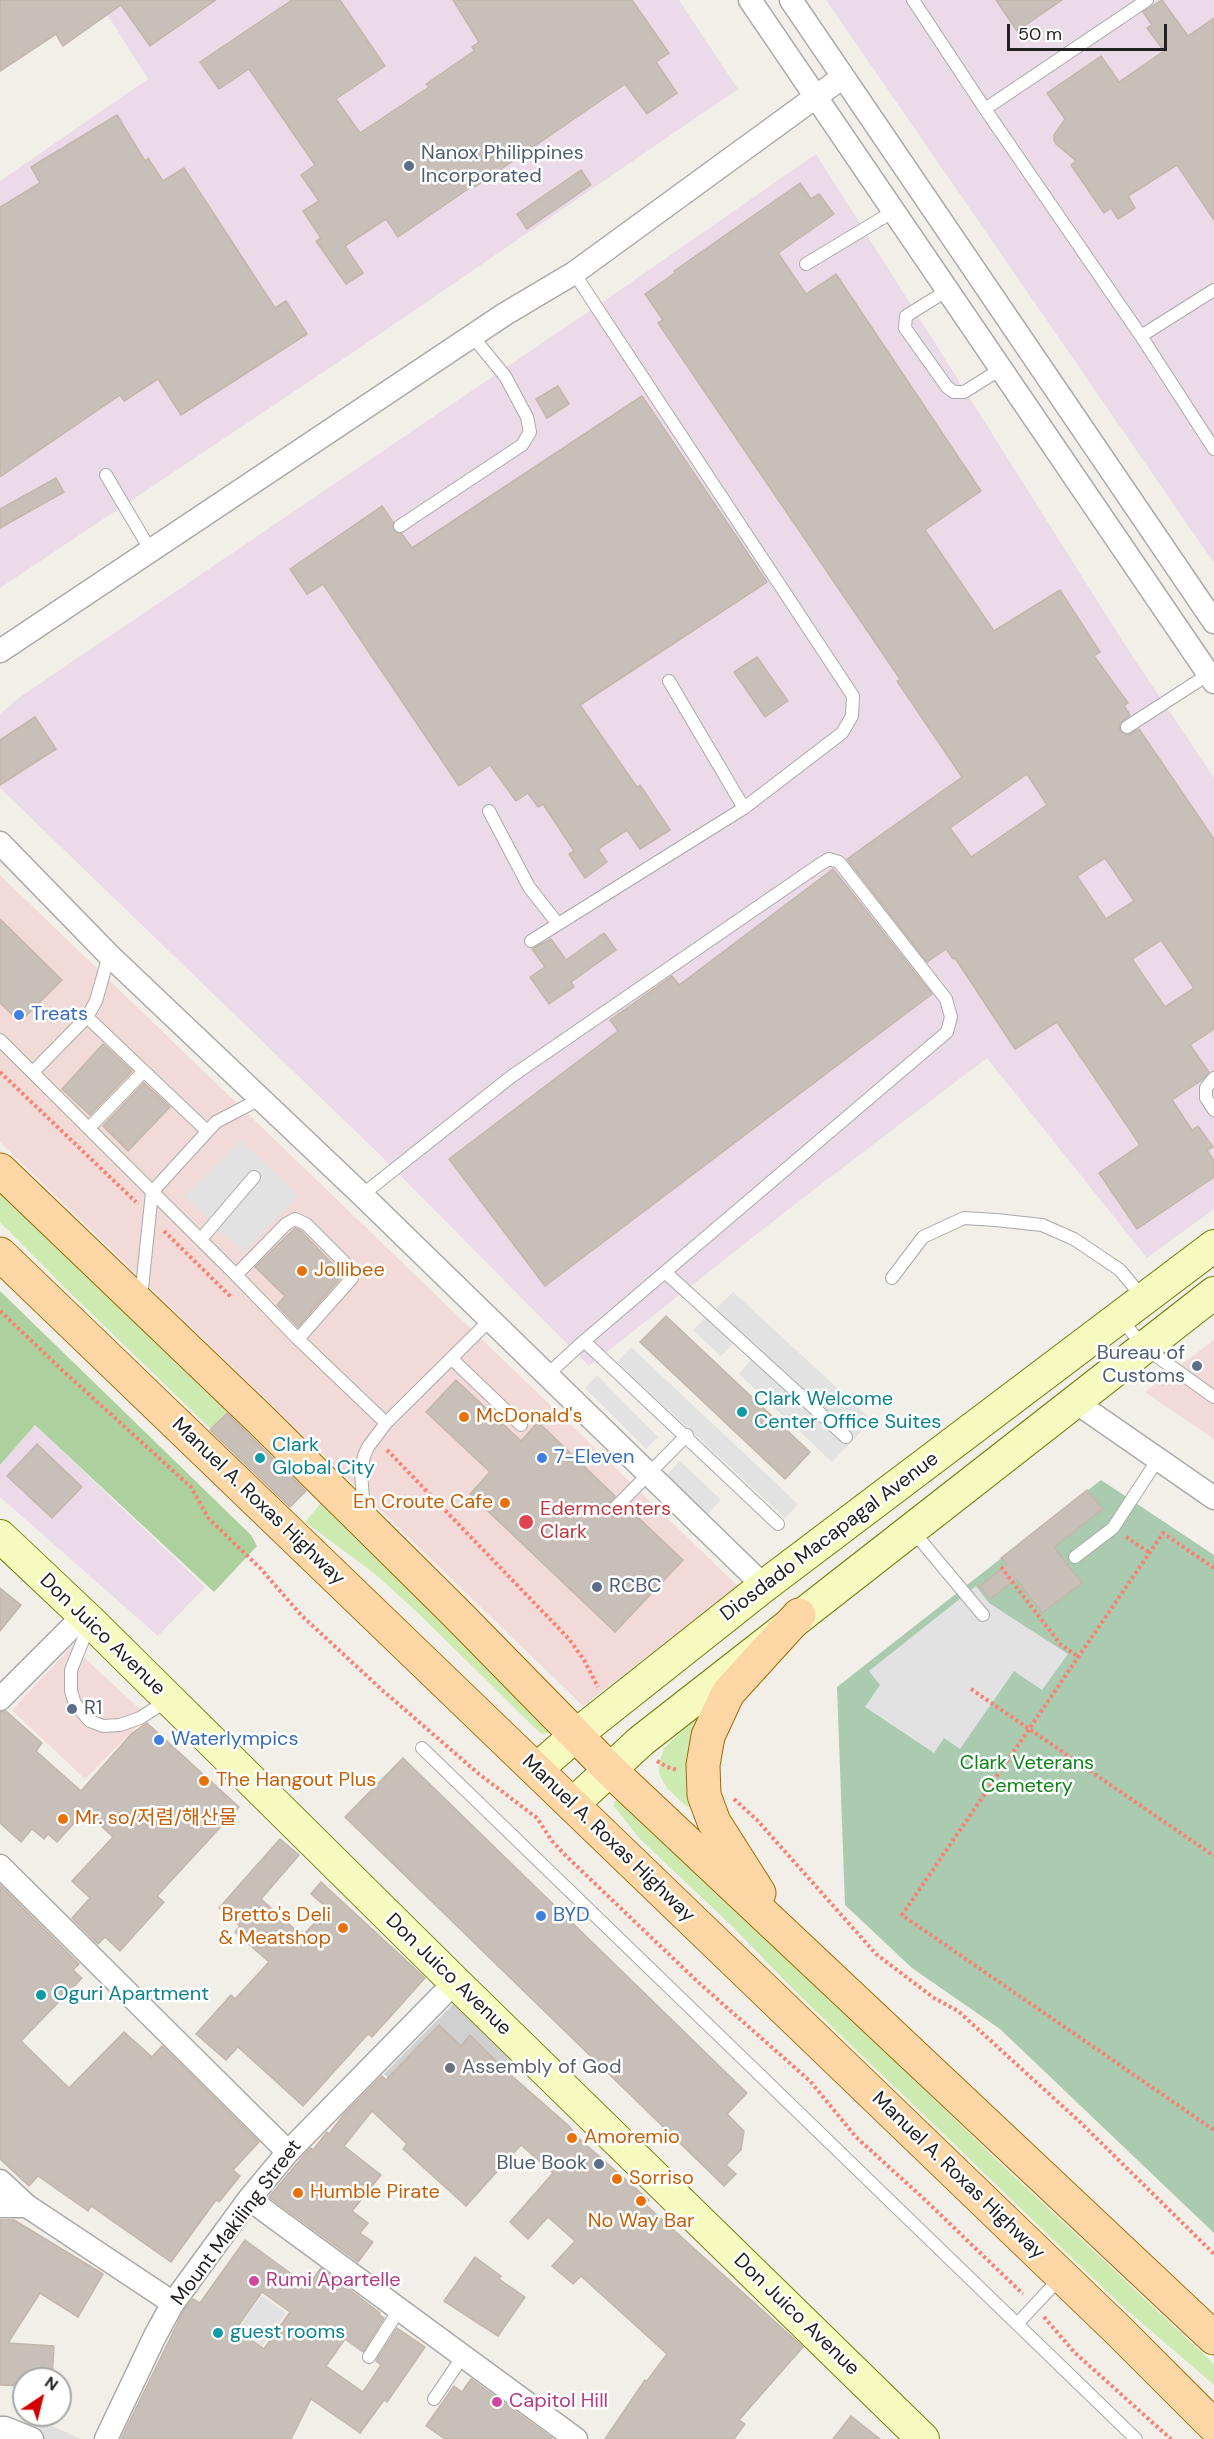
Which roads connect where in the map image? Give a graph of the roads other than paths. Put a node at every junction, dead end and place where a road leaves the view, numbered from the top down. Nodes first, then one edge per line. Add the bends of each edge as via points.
1 (750, 0) edge
2 (791, 0) edge
3 (913, 0) edge
4 (1147, 0) edge
5 (843, 76) junction
6 (815, 96) junction
7 (985, 109) junction
8 (894, 211) junction
9 (806, 264) dead end
10 (574, 273) junction
11 (948, 290) junction
12 (1214, 290) edge
13 (1141, 336) junction
14 (472, 337) junction
15 (1001, 369) junction
16 (1214, 449) edge
17 (106, 475) dead end
18 (400, 526) dead end
19 (151, 551) junction
20 (1214, 622) edge
21 (0, 651) edge
22 (1211, 678) edge
23 (669, 681) dead end
24 (1127, 727) dead end
25 (744, 808) junction
26 (489, 811) dead end
27 (0, 843) edge
28 (558, 924) junction
29 (531, 941) dead end
30 (109, 955) junction
31 (87, 1017) junction
32 (0, 1040) edge
33 (144, 1071) junction
34 (33, 1072) junction
35 (1214, 1078) edge
36 (260, 1099) junction
37 (1214, 1110) edge
38 (90, 1128) junction
39 (207, 1131) junction
40 (0, 1170) edge
41 (254, 1177) dead end
42 (152, 1192) junction
43 (362, 1195) junction
44 (201, 1239) junction
45 (1214, 1246) edge
46 (0, 1254) edge
47 (665, 1272) junction
48 (236, 1275) junction
49 (892, 1278) dead end
50 (1214, 1293) edge
51 (140, 1305) junction
52 (1132, 1309) junction
53 (490, 1320) junction
54 (298, 1339) junction
55 (584, 1341) junction
56 (1144, 1347) junction
57 (452, 1359) junction
58 (547, 1375) junction
59 (1214, 1397) edge
60 (1074, 1401) junction
61 (386, 1424) junction
62 (521, 1425) dead end
63 (687, 1436) junction
64 (846, 1437) dead end
65 (1158, 1459) junction
66 (649, 1474) junction
67 (1214, 1498) edge
68 (614, 1509) dead end
69 (365, 1522) junction
70 (778, 1524) dead end
71 (912, 1529) junction
72 (0, 1536) edge
73 (1075, 1557) dead end
74 (764, 1586) junction
75 (799, 1615) junction
76 (983, 1615) dead end
77 (87, 1619) junction
78 (0, 1699) edge
79 (169, 1699) junction
80 (576, 1736) junction
81 (422, 1748) dead end
82 (537, 1769) junction
83 (609, 1769) junction
84 (573, 1804) junction
85 (0, 1866) edge
86 (782, 1930) junction
87 (454, 1982) junction
88 (288, 2152) junction
89 (0, 2181) edge
90 (249, 2199) junction
91 (0, 2206) edge
92 (27, 2206) junction
93 (1062, 2277) junction
94 (173, 2303) junction
95 (400, 2308) junction
96 (1018, 2323) junction
97 (1214, 2338) edge
98 (369, 2356) dead end
99 (463, 2356) junction
100 (434, 2399) dead end
101 (1214, 2426) edge
102 (0, 2428) edge
103 (32, 2439) edge
104 (106, 2439) edge
105 (576, 2439) edge
106 (923, 2439) edge
107 (1136, 2439) edge

1 - 6 street
2 - 5 street
3 - 7 lane
4 - 7 lane
5 - 6 street
5 - 20 street
6 - 8 street
6 - 10 street
7 - 13 lane
8 - 9 lane
8 - 11 street
10 - 14 street
10 - 25 lane via 853,696 852,716 842,733
11 - 15 street
11 - 15 lane via 906,316 905,328 946,387 954,392 964,392
12 - 13 lane
13 - 16 lane
14 - 18 lane via 505,376 527,417 530,432 522,445
14 - 19 street
15 - 22 street
17 - 19 lane
19 - 21 street
22 - 24 lane
23 - 25 lane
25 - 28 lane
26 - 28 lane via 529,887
27 - 30 street
28 - 29 lane
30 - 31 lane via 96,1001
30 - 36 street
31 - 33 lane
31 - 34 lane
32 - 34 lane
33 - 38 lane
33 - 39 lane
34 - 38 lane
35 - 37 lane via 1206,1088 1206,1098
36 - 39 lane
36 - 43 street
38 - 42 lane
39 - 42 lane
40 - 51 main road
41 - 44 lane
42 - 44 lane
42 - 51 lane
43 - 47 lane via 512,1076 819,865 829,860 839,862 946,999 951,1017 946,1032
43 - 53 street
44 - 48 lane
45 - 52 main road, Diosdado Macapagal Avenue
46 - 82 main road, Manuel A. Roxas Highway
47 - 55 lane
47 - 64 lane
48 - 54 lane
48 - 54 lane via 295,1219 306,1224 348,1266 352,1275 349,1282
49 - 52 lane via 923,1237 964,1218 1042,1225 1074,1239 1120,1270
50 - 56 main road, Diosdado Macapagal Avenue
51 - 69 main road
52 - 56 lane
52 - 74 main road, Diosdado Macapagal Avenue
53 - 57 lane
53 - 58 street
54 - 61 lane
55 - 58 lane
55 - 63 lane
56 - 59 lane
56 - 60 main road, Diosdado Macapagal Avenue
57 - 61 lane
57 - 62 lane
58 - 66 street
60 - 65 street
60 - 71 main road, Diosdado Macapagal Avenue
61 - 69 lane via 368,1447 362,1463
63 - 66 lane
63 - 70 lane
65 - 67 street
65 - 73 lane via 1113,1528
66 - 68 lane
66 - 74 street
69 - 80 main road
71 - 75 main road, Diosdado Macapagal Avenue
71 - 76 lane
72 - 77 main road, Don Juico Avenue
74 - 80 main road, Diosdado Macapagal Avenue
75 - 83 main road, Diosdado Macapagal Avenue
75 - 86 main road via 728,1693 708,1736 703,1765 704,1795 714,1822
77 - 78 street
77 - 79 main road, Don Juico Avenue
77 - 79 lane via 71,1670 71,1691 75,1704 90,1721 103,1726 120,1725 140,1718
79 - 87 main road, Don Juico Avenue
80 - 82 main road, Diosdado Macapagal Avenue
80 - 83 main road
81 - 96 lane
82 - 84 main road, Manuel A. Roxas Highway
83 - 84 main road, Diosdado Macapagal Avenue
83 - 86 main road
84 - 93 main road, Manuel A. Roxas Highway
85 - 88 street
86 - 97 main road
87 - 88 street, Mount Makiling Street
87 - 106 main road, Don Juico Avenue
88 - 90 street, Mount Makiling Street
89 - 92 street
90 - 94 street, Mount Makiling Street
90 - 95 street
91 - 92 street
92 - 94 street
93 - 96 lane
93 - 101 main road, Manuel A. Roxas Highway
94 - 104 street, Mount Makiling Street
95 - 98 lane
95 - 99 street
96 - 107 lane
99 - 100 lane
99 - 105 street
102 - 103 street

